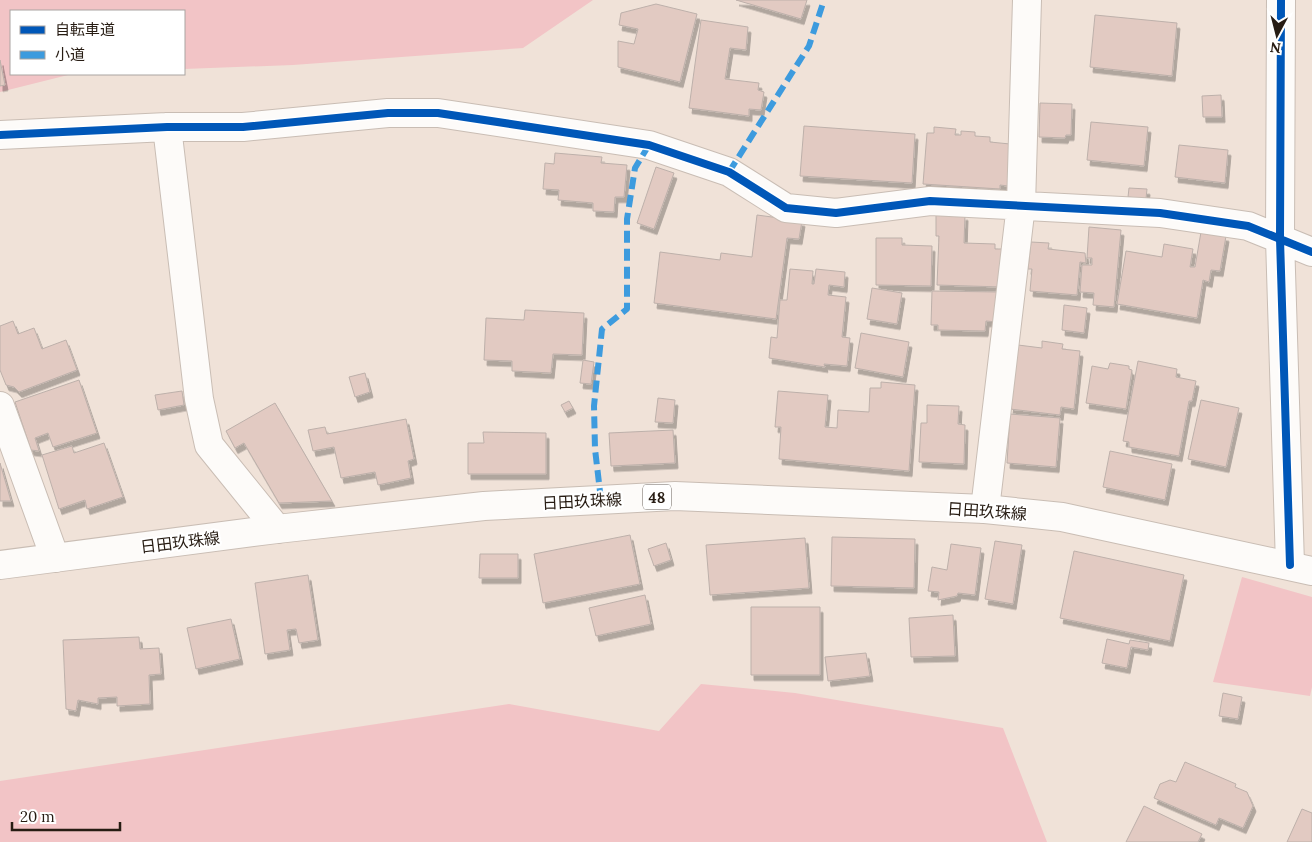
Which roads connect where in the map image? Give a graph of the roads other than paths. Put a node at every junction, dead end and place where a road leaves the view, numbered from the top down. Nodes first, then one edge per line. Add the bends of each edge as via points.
1 (1027, 0) edge
2 (1281, 0) edge
3 (167, 127) junction
4 (0, 135) edge
5 (1021, 205) junction
6 (1280, 239) junction
7 (1312, 252) edge
8 (0, 406) edge
9 (985, 509) junction
10 (277, 529) junction
11 (55, 558) junction
12 (0, 564) edge
13 (1301, 568) edge

1 - 5 street
2 - 6 street
3 - 4 street
3 - 5 street via 243,127 388,113 438,113 649,145 729,172 786,208 836,213 930,201
3 - 10 street via 199,399 210,445
5 - 6 street via 1160,213 1248,226
5 - 9 street
6 - 7 street
6 - 13 street
8 - 11 street
9 - 10 street, 日田玖珠線 / 48 via 675,496 484,506
9 - 13 street, 日田玖珠線 / 48 via 1062,517
10 - 11 street, 日田玖珠線 / 48
11 - 12 street, 日田玖珠線 / 48

